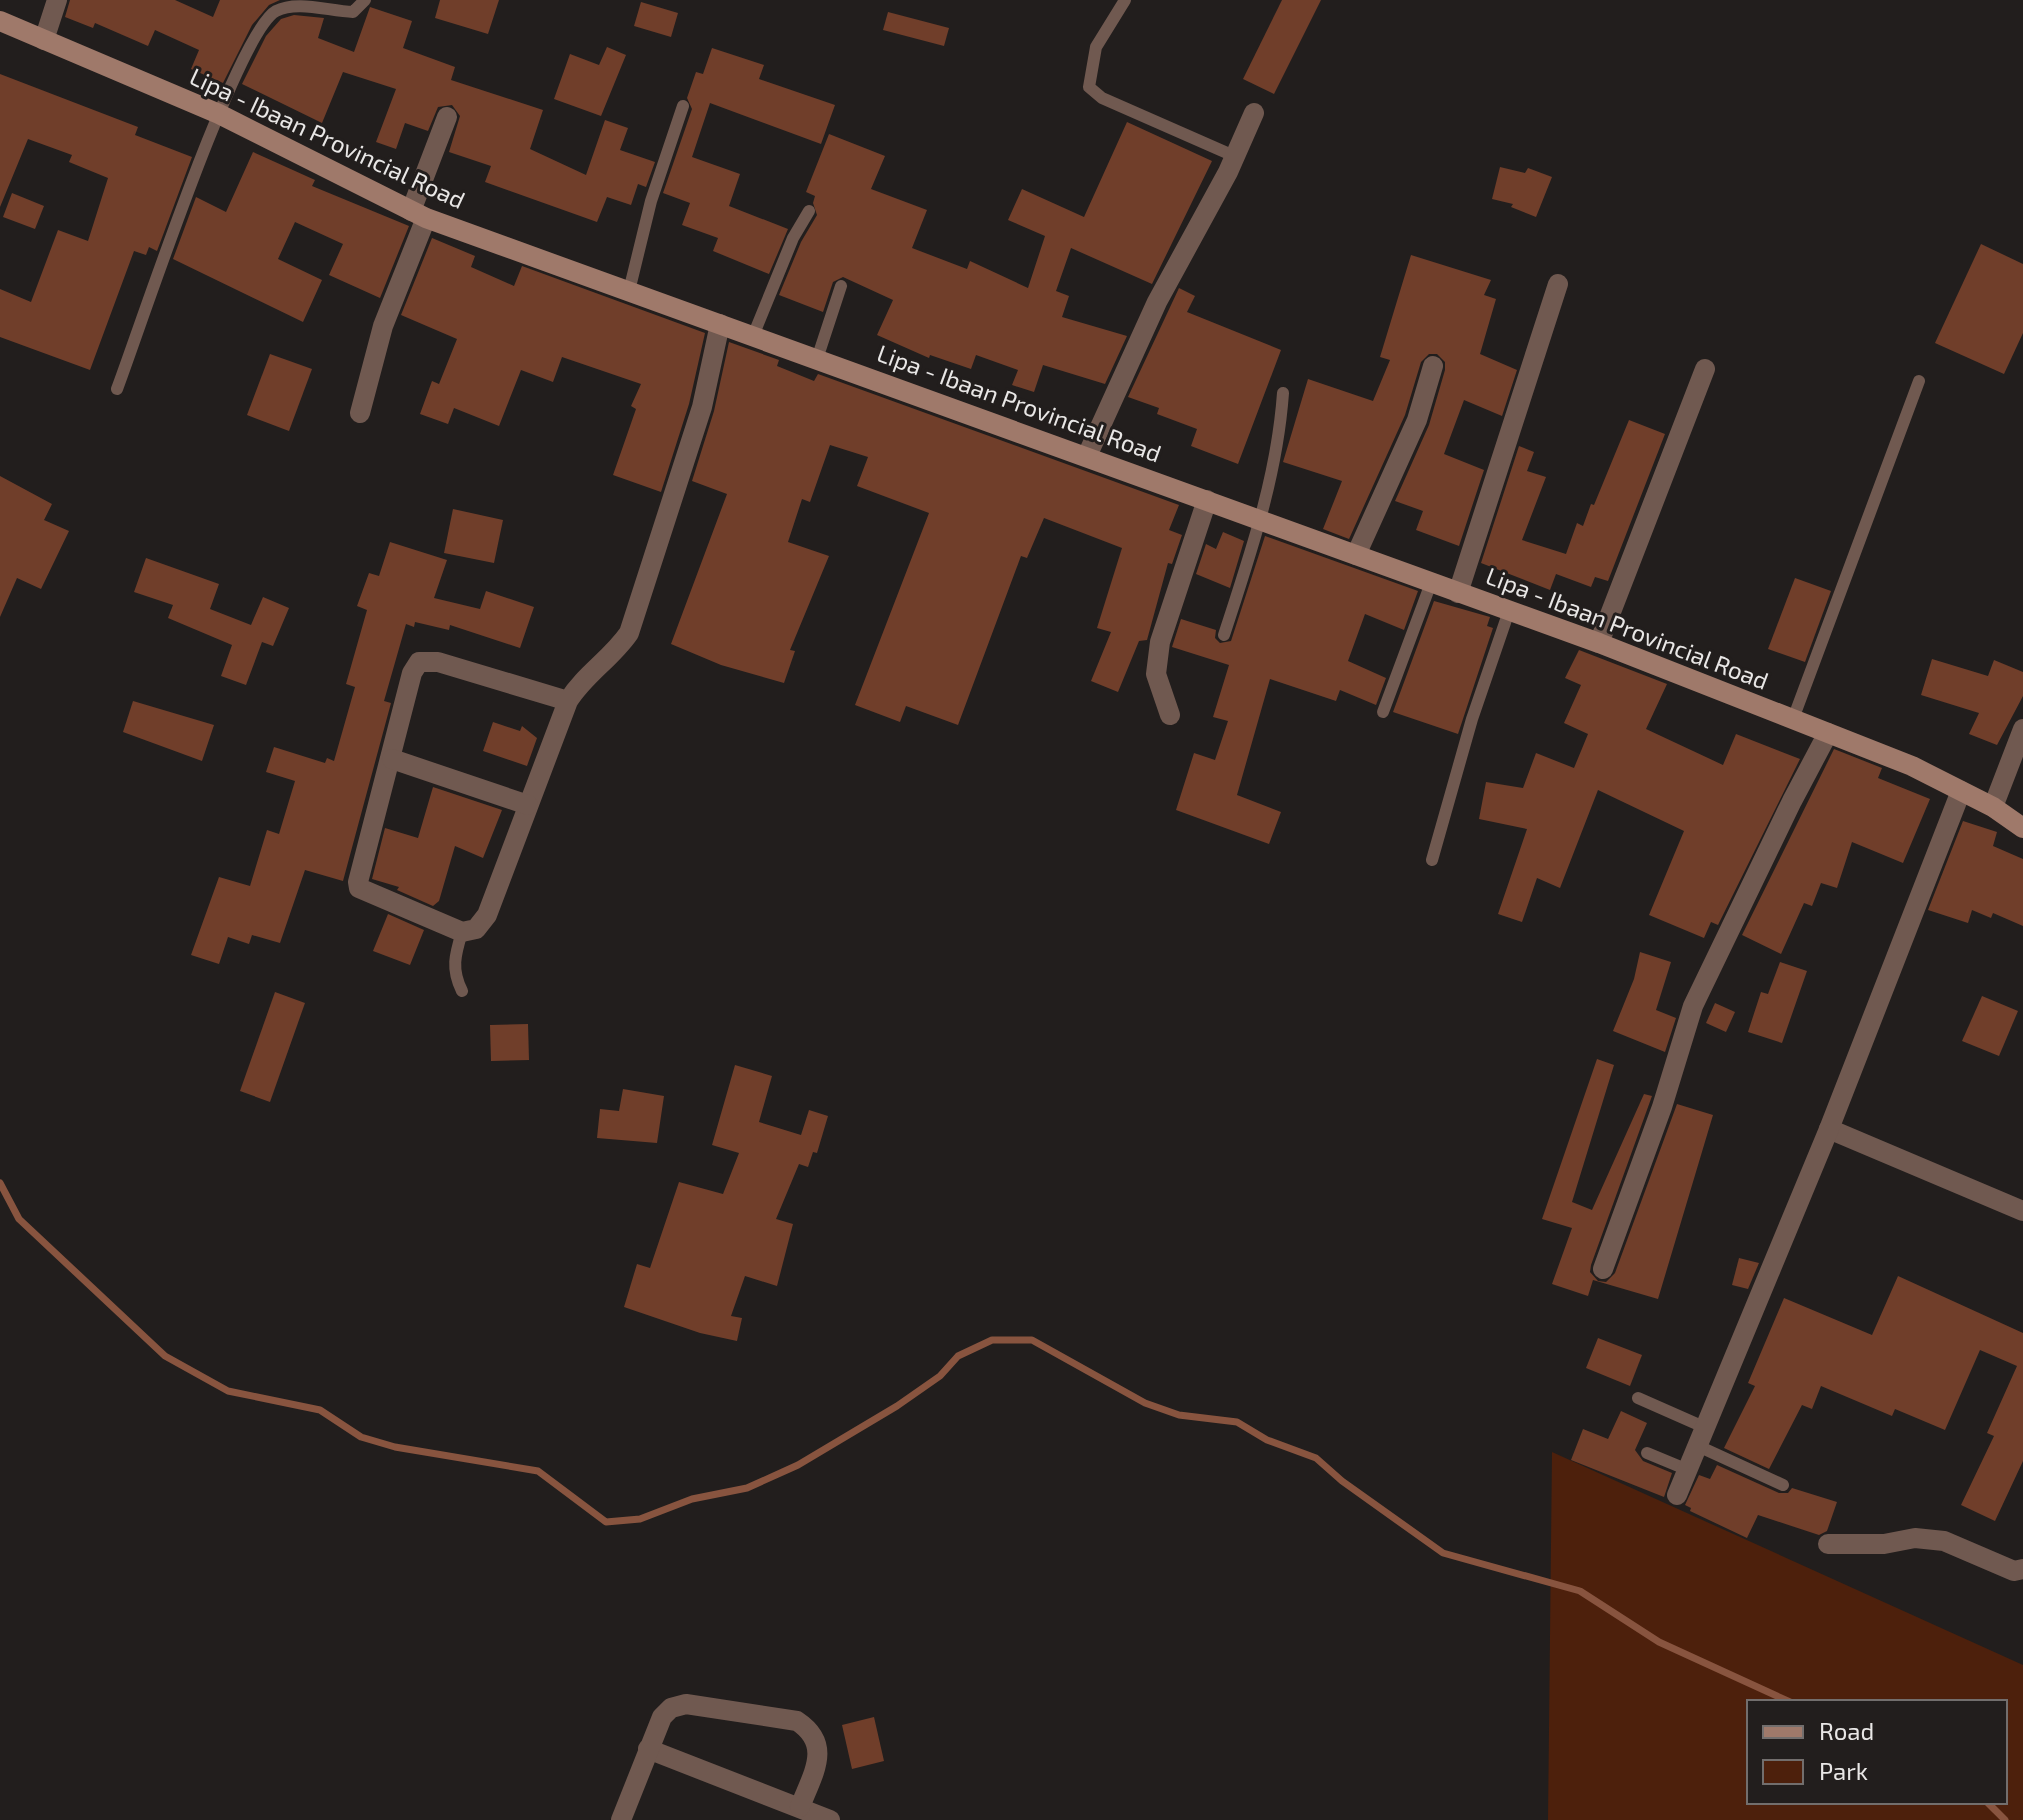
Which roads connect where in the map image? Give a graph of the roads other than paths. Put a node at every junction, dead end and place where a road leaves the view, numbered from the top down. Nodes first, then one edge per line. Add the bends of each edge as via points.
1 (57, 0) edge
2 (365, 0) edge
3 (1125, 0) edge
4 (0, 21) edge
5 (44, 40) junction
6 (683, 106) dead end
7 (1254, 113) dead end
8 (219, 114) junction
9 (447, 117) dead end
10 (1234, 156) junction
11 (809, 211) dead end
12 (418, 215) junction
13 (1558, 284) dead end
14 (841, 286) dead end
15 (629, 291) junction
16 (720, 324) junction
17 (753, 336) junction
18 (817, 359) junction
19 (1433, 366) dead end
20 (1705, 369) dead end
21 (1919, 381) dead end
22 (117, 389) dead end
23 (1283, 393) dead end
24 (360, 413) dead end
25 (1087, 456) junction
26 (1207, 500) junction
27 (1261, 520) junction
28 (1356, 555) junction
29 (1431, 583) junction
30 (1458, 593) junction
31 (1509, 611) junction
32 (1224, 635) dead end
33 (1599, 643) junction
34 (568, 701) junction
35 (1383, 712) dead end
36 (1170, 715) dead end
37 (1793, 719) junction
38 (2023, 729) edge
39 (1828, 733) junction
40 (392, 759) junction
41 (1961, 791) junction
42 (528, 805) junction
43 (1993, 807) junction
44 (2023, 828) edge
45 (1432, 860) dead end
46 (462, 932) junction
47 (462, 991) dead end
48 (1829, 1129) junction
49 (2023, 1211) edge
50 (1603, 1269) dead end
51 (1638, 1398) dead end
52 (1702, 1437) junction
53 (1647, 1453) dead end
54 (1688, 1470) junction
55 (1783, 1485) dead end
56 (1677, 1495) dead end
57 (1828, 1544) dead end
58 (2023, 1569) edge
59 (648, 1749) junction
60 (800, 1807) junction
61 (621, 1820) edge
62 (830, 1820) edge

1 - 5 street
2 - 8 lane via 353,12 298,3 274,12 253,38
3 - 10 lane via 1096,47 1089,87 1102,98
4 - 5 main road, Lipa - Ibaan Provincial Road
5 - 8 main road, Lipa - Ibaan Provincial Road
6 - 15 lane via 651,201
7 - 10 street
8 - 12 main road, Lipa - Ibaan Provincial Road
8 - 22 lane
9 - 12 street
10 - 25 street via 1157,302
11 - 17 lane
12 - 15 main road, Lipa - Ibaan Provincial Road
12 - 24 street
13 - 30 street
14 - 18 lane
15 - 16 main road, Lipa - Ibaan Provincial Road
16 - 17 main road, Lipa - Ibaan Provincial Road
16 - 34 street via 702,407 629,633 581,680
17 - 18 main road, Lipa - Ibaan Provincial Road
18 - 25 main road, Lipa - Ibaan Provincial Road
19 - 28 street via 1417,420
20 - 33 street
21 - 37 lane
23 - 27 lane
25 - 26 main road, Lipa - Ibaan Provincial Road
26 - 27 main road, Lipa - Ibaan Provincial Road
26 - 36 street via 1160,642 1156,674
27 - 28 main road, Lipa - Ibaan Provincial Road
27 - 32 lane
28 - 29 main road, Lipa - Ibaan Provincial Road
29 - 30 main road, Lipa - Ibaan Provincial Road
29 - 35 lane
30 - 31 main road, Lipa - Ibaan Provincial Road
31 - 33 main road, Lipa - Ibaan Provincial Road
31 - 45 lane
33 - 37 main road, Lipa - Ibaan Provincial Road
34 - 40 street via 438,662 419,662
34 - 42 street
37 - 39 main road, Lipa - Ibaan Provincial Road
38 - 43 street
39 - 41 main road, Lipa - Ibaan Provincial Road
39 - 50 street via 1693,1006
40 - 42 street
40 - 46 street via 359,888
41 - 43 main road, Lipa - Ibaan Provincial Road
41 - 48 street
42 - 46 street via 487,915 476,929
43 - 44 main road, Lipa - Ibaan Provincial Road
46 - 47 lane via 453,961
48 - 49 street
48 - 52 street
51 - 52 lane
52 - 54 street
52 - 55 lane
53 - 54 lane
54 - 56 street
57 - 58 street via 1944,1541 2014,1571
59 - 60 street
59 - 60 street via 662,1717 686,1704 797,1721 811,1730 818,1745
59 - 61 street
60 - 62 street

